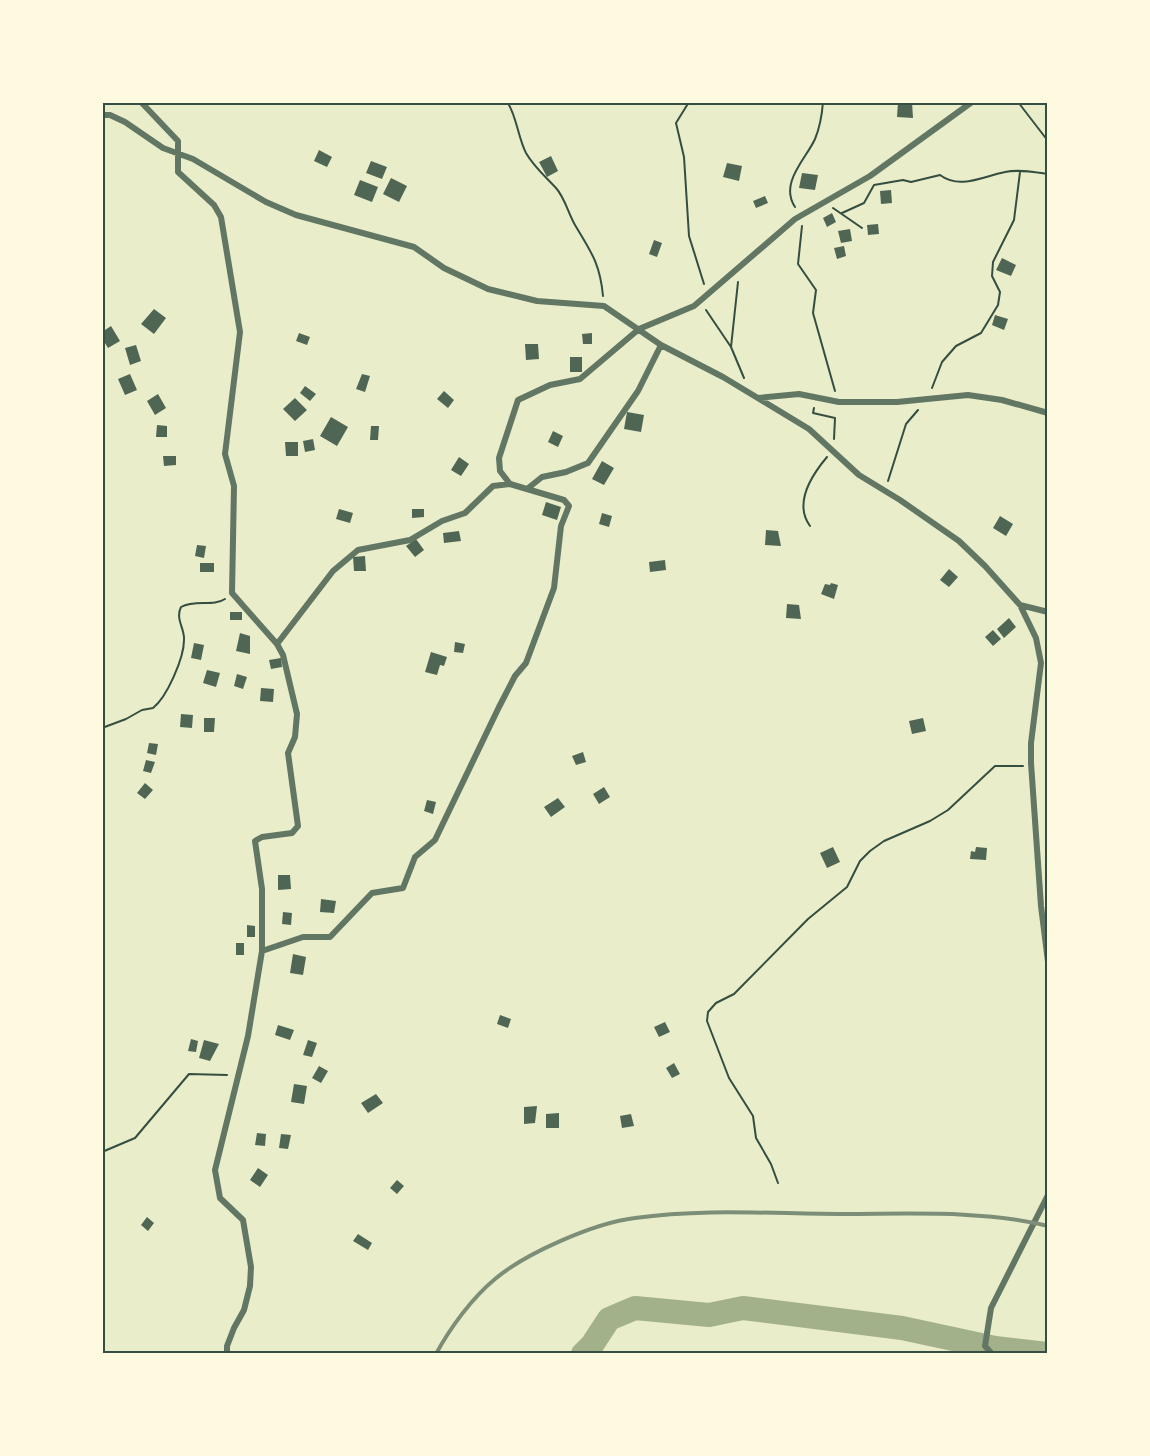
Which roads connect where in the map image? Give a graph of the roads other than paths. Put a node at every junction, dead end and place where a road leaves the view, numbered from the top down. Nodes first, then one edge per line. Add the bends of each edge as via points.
1 (141, 102) edge
2 (972, 102) edge
3 (102, 115) edge
4 (178, 153) junction
5 (639, 329) junction
6 (661, 345) junction
7 (758, 398) junction
8 (1048, 413) edge
9 (510, 484) junction
10 (527, 489) junction
11 (1020, 604) junction
12 (1048, 612) edge
13 (277, 644) junction
14 (262, 951) junction
15 (1048, 962) edge
16 (1048, 1195) edge
17 (227, 1354) edge
18 (992, 1354) edge

1 - 4 street via 175,136
2 - 5 street via 870,176 801,215 680,314
3 - 4 street via 125,122 153,143
4 - 5 street via 296,215 414,247 444,268 488,290 537,301 604,306
4 - 13 street via 178,172 219,210 236,290 240,332 225,453 234,486 232,593
5 - 6 street
5 - 9 street via 580,379 550,385 518,400 498,464
6 - 7 street
6 - 10 street via 638,391 588,463 542,477
7 - 8 street via 799,394 839,402 986,396
7 - 11 street via 809,429 859,475 959,541
9 - 10 street
9 - 13 street via 493,486 465,513 410,540 358,550 333,571
10 - 14 street via 568,502 561,526 554,588 526,663 510,686 435,840 415,857 403,888 372,893 334,935 303,937
11 - 12 street
11 - 15 street via 1036,638 1041,663 1031,763
13 - 14 street via 297,714 297,729 288,753 298,824 292,833 255,841 262,889
14 - 17 street via 252,1014 215,1170 220,1198 243,1220 251,1274 244,1310
16 - 18 street via 991,1308 985,1346

